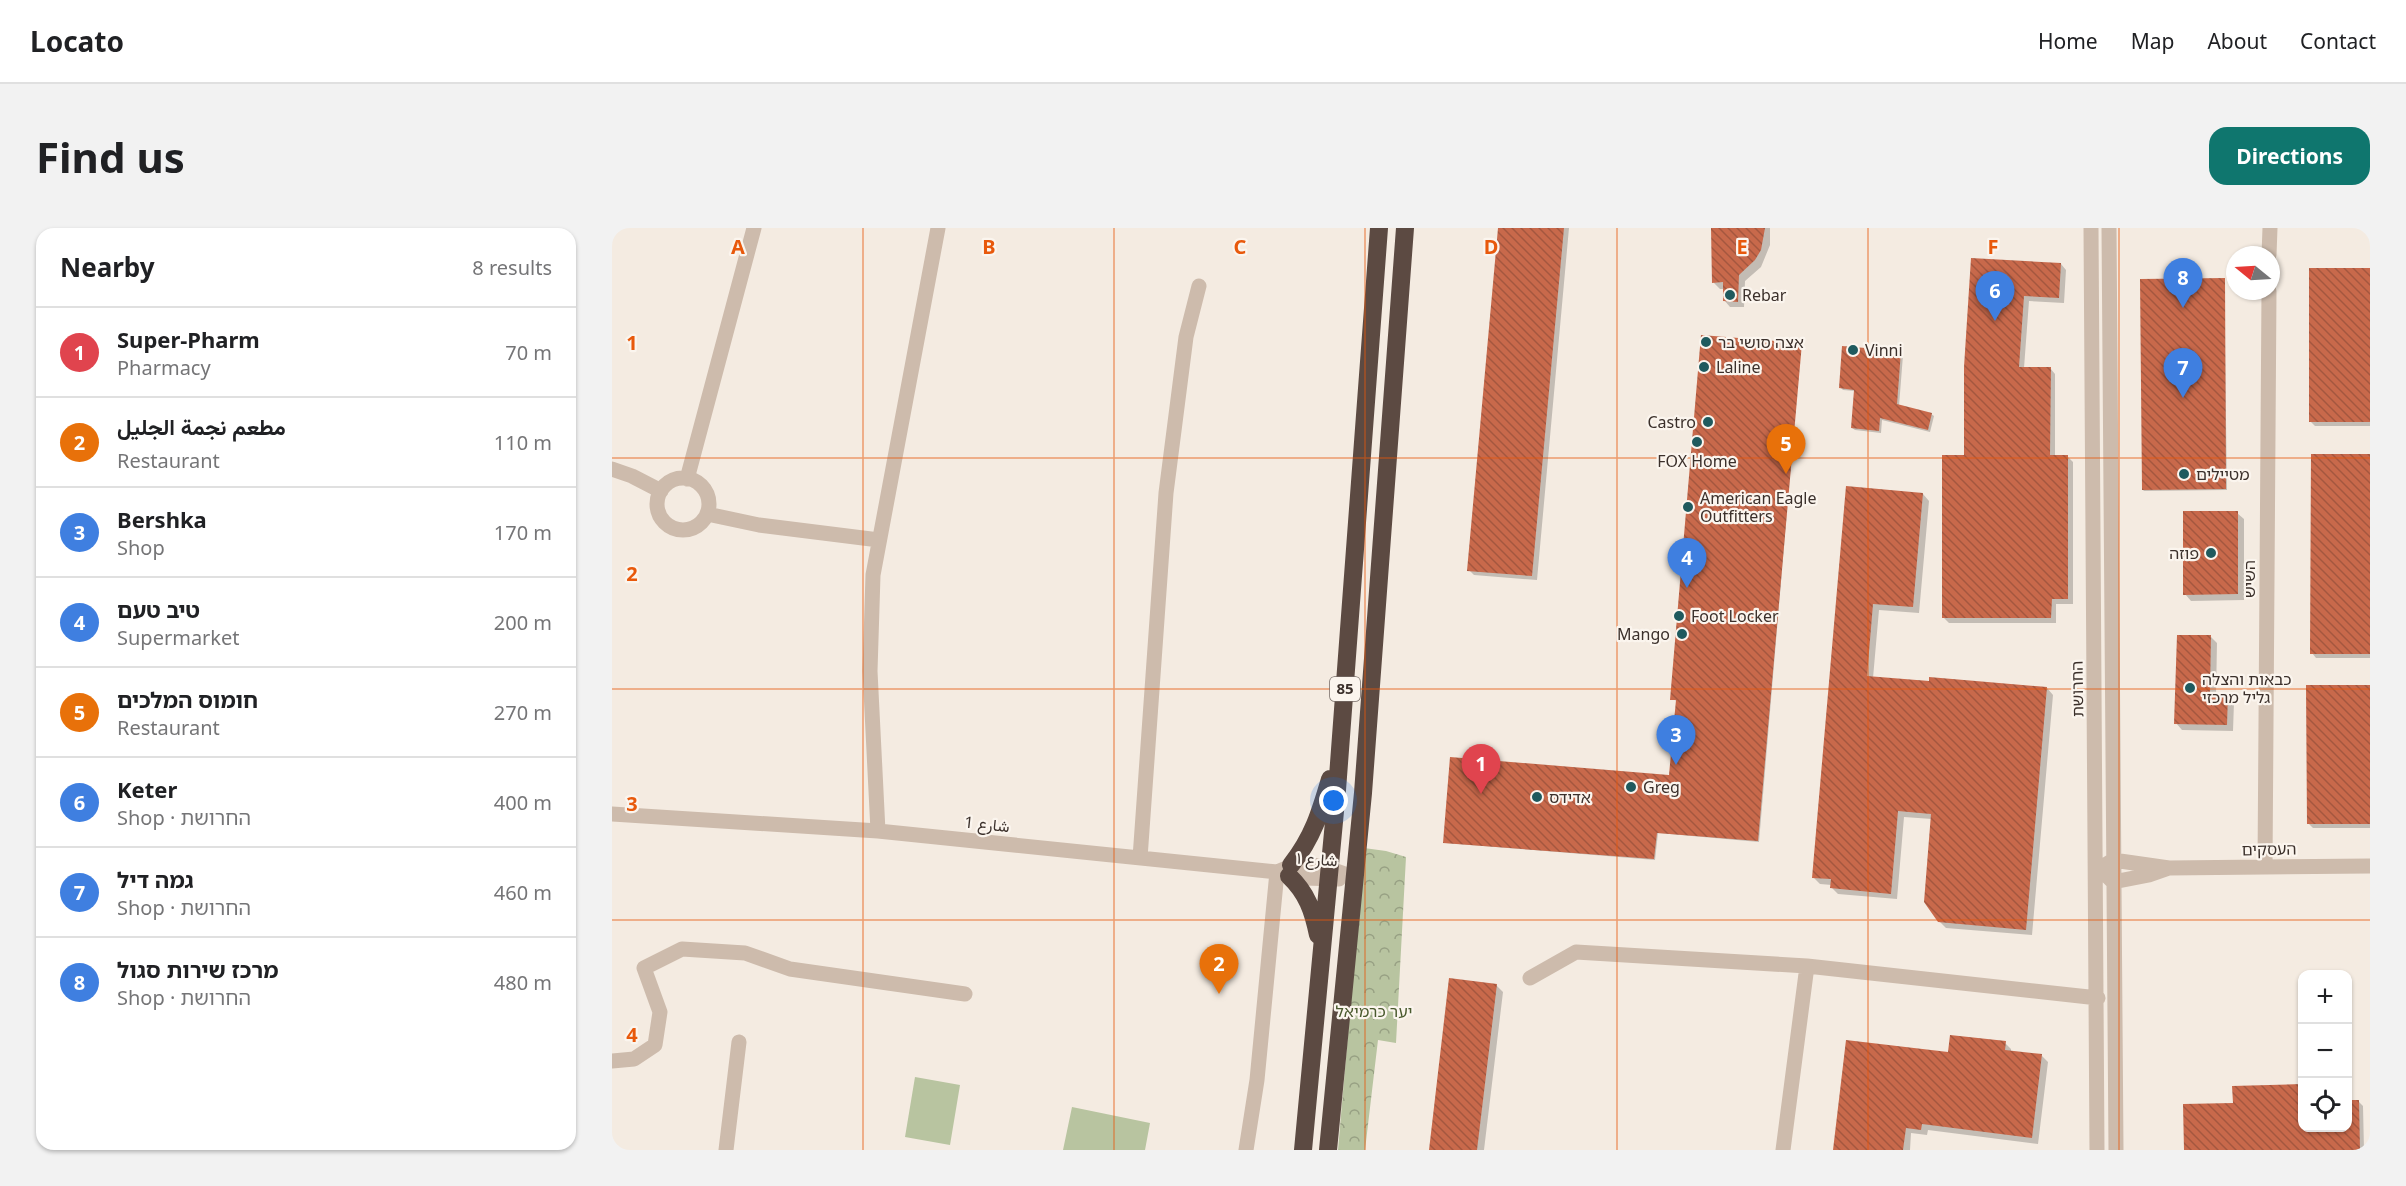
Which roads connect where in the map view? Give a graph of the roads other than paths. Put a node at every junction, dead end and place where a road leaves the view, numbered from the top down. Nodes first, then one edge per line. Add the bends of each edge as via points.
1 (938, 228) edge
2 (1379, 228) edge
3 (1405, 228) edge
4 (2091, 228) edge
5 (2109, 228) edge
6 (2270, 228) edge
7 (750, 229) edge
8 (2269, 246) edge
9 (1199, 286) dead end
10 (2269, 300) edge
11 (612, 470) edge
12 (687, 478) junction
13 (661, 491) junction
14 (707, 514) junction
15 (879, 540) junction
16 (1341, 746) junction
17 (612, 814) edge
18 (878, 831) junction
19 (1140, 858) junction
20 (2114, 860) junction
21 (2370, 866) edge
22 (2265, 867) junction
23 (2169, 868) junction
24 (2096, 869) junction
25 (1286, 871) junction
26 (1330, 874) junction
27 (1355, 878) junction
28 (2114, 882) junction
29 (1322, 953) junction
30 (1807, 966) junction
31 (1530, 978) dead end
32 (965, 994) dead end
33 (2098, 998) junction
34 (739, 1042) dead end
35 (612, 1061) edge
36 (726, 1150) edge
37 (1246, 1150) edge
38 (1303, 1150) edge
39 (1328, 1150) edge
40 (1783, 1150) edge
41 (2097, 1150) edge
42 (2116, 1150) edge

1 - 15 street
2 - 16 highway, 85
3 - 27 highway, 85
4 - 24 street, החרושת
5 - 20 street
6 - 8 street
7 - 12 street
9 - 19 street via 1186,338 1166,493
10 - 22 street, השיש
11 - 13 street
12 - 13 street via 674,480
12 - 14 street via 705,489
13 - 14 street via 657,508 671,528 696,527
14 - 15 street via 759,525
15 - 18 street via 870,648
16 - 25 highway via 1310,838
16 - 26 highway, 85
17 - 18 street, شارع 1
18 - 19 street, شارع 1
19 - 25 street, شارع 1
20 - 23 street
20 - 24 street
20 - 28 street
21 - 22 street, העסקים
22 - 23 street, העסקים
23 - 28 street
24 - 28 street
24 - 33 street, החרושת
25 - 26 street, شارع 1 via 1309,864
25 - 29 highway via 1313,910
25 - 37 street
26 - 27 street, شارع 1
26 - 29 highway, 85
27 - 39 highway, 85
28 - 42 street
29 - 38 highway, 85
30 - 31 street via 1575,952
30 - 33 street
30 - 40 street
32 - 35 street via 790,969 745,952 682,949 644,968 660,1012 655,1045 634,1059
33 - 41 street, החרושת
34 - 36 street

